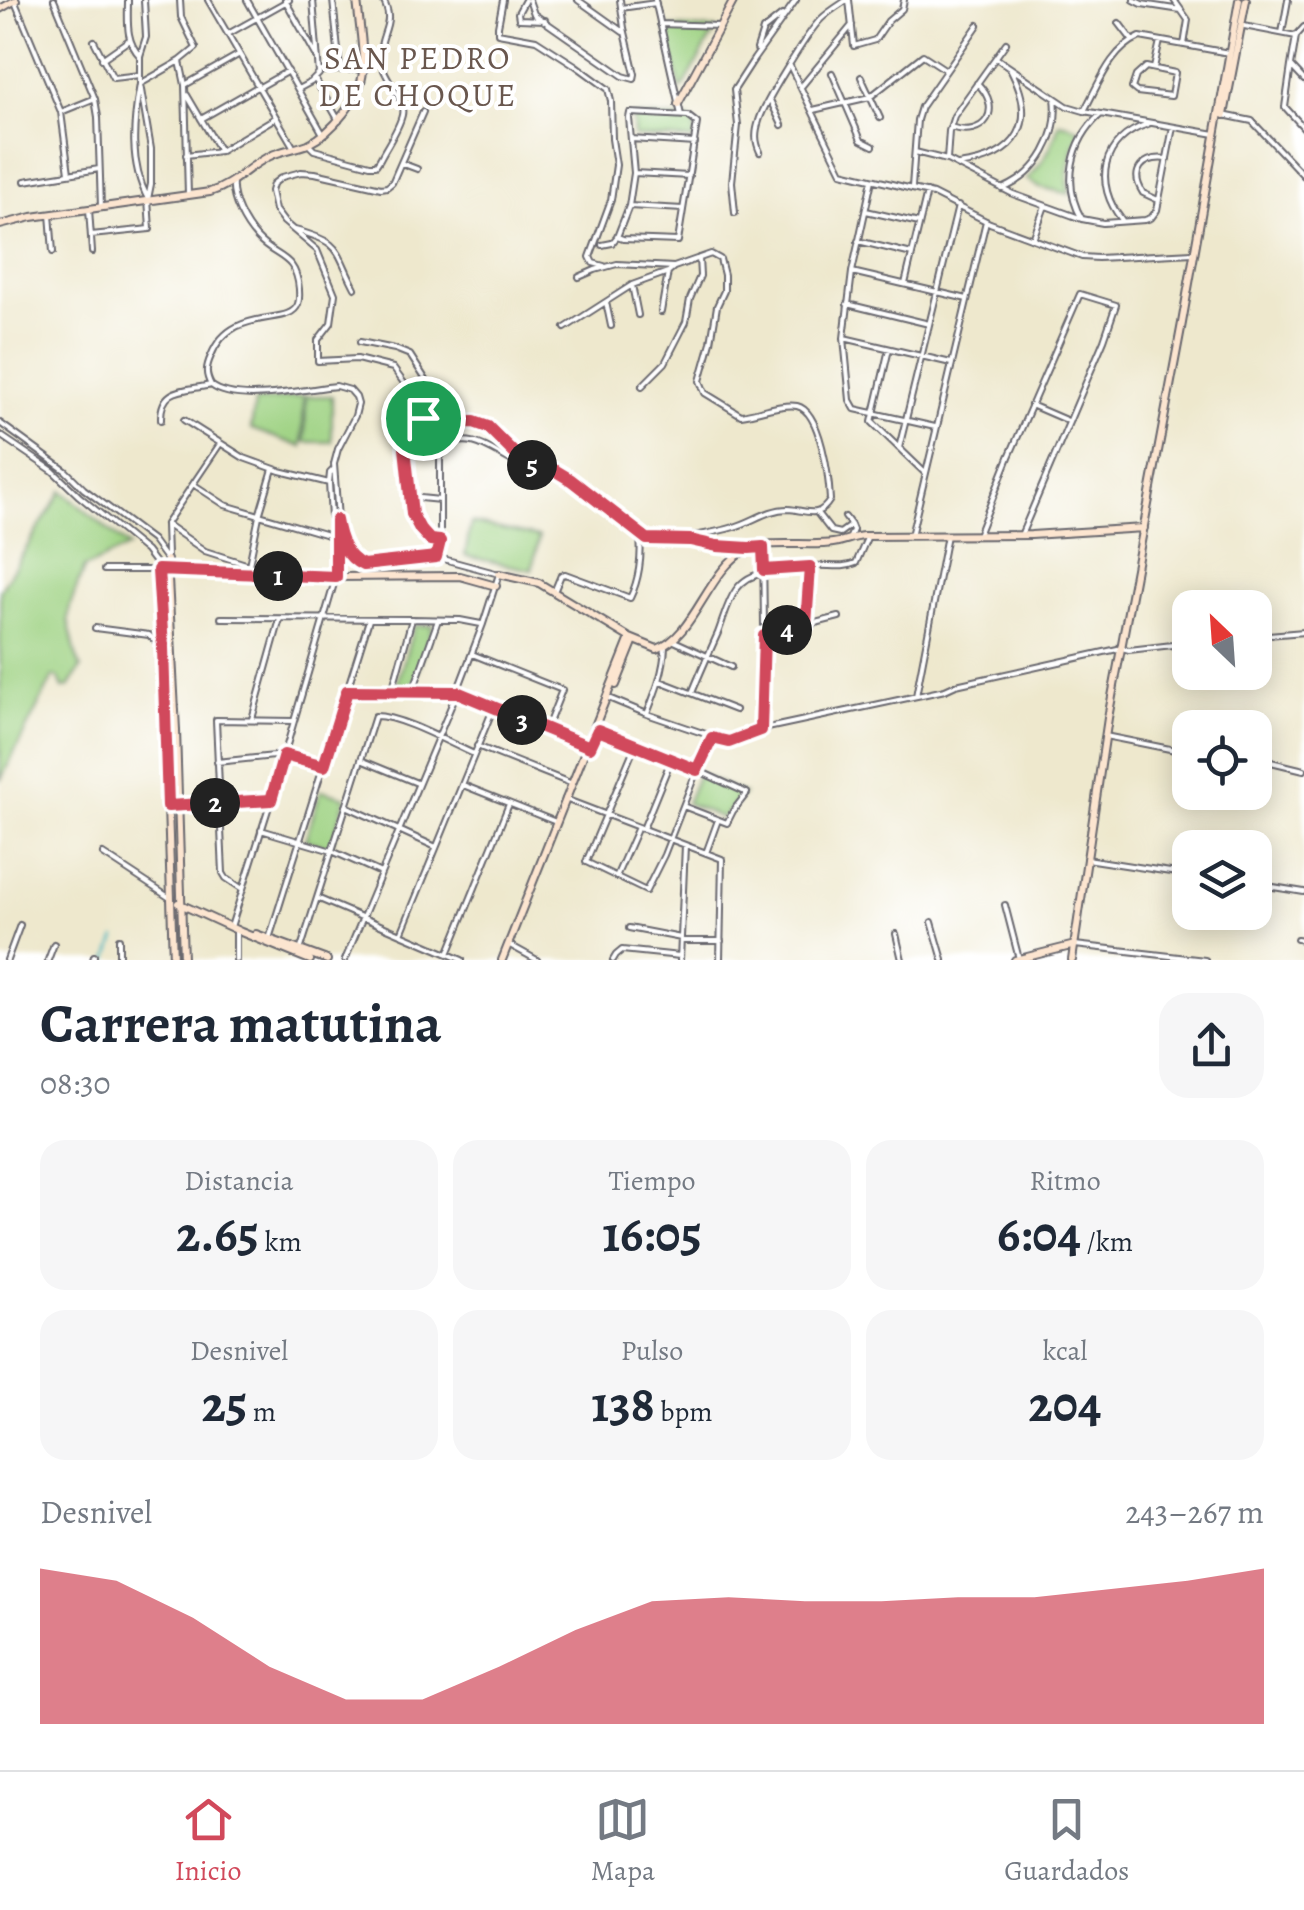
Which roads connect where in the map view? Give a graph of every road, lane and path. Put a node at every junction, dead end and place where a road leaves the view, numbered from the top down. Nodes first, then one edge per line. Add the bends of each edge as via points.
1 (54, 0) edge
2 (128, 0) edge
3 (144, 0) edge
4 (180, 0) edge
5 (208, 0) edge
6 (247, 0) edge
7 (313, 0) edge
8 (333, 0) edge
9 (357, 0) edge
10 (383, 0) edge
11 (503, 0) edge
12 (527, 0) edge
13 (578, 0) edge
14 (620, 0) edge
15 (734, 0) edge
16 (796, 0) edge
17 (848, 0) edge
18 (904, 0) edge
19 (1134, 0) edge
20 (1174, 0) edge
21 (1242, 0) edge
22 (1288, 0) edge
23 (16, 1) edge
24 (286, 1) edge
25 (655, 1) edge
26 (0, 8) edge
27 (622, 8) junction
28 (1181, 10) junction
29 (257, 18) junction
30 (545, 20) junction
31 (1118, 23) dead end
32 (660, 24) junction
33 (1238, 24) junction
34 (720, 26) junction
35 (852, 26) junction
36 (978, 26) dead end
37 (1304, 28) edge
38 (1282, 33) junction
39 (228, 34) junction
40 (626, 34) junction
41 (1296, 36) junction
42 (129, 40) junction
43 (1132, 40) junction
44 (1160, 40) junction
45 (94, 41) dead end
46 (1006, 43) dead end
47 (1184, 45) junction
48 (1229, 53) junction
49 (239, 54) junction
50 (140, 56) junction
51 (996, 58) junction
52 (102, 59) junction
53 (318, 59) junction
54 (180, 62) junction
55 (790, 66) junction
56 (1292, 66) junction
57 (1009, 67) junction
58 (1154, 68) junction
59 (340, 70) junction
60 (363, 70) junction
61 (946, 70) junction
62 (288, 71) junction
63 (319, 71) junction
64 (832, 73) dead end
65 (140, 75) junction
66 (861, 78) dead end
67 (315, 79) junction
68 (1304, 80) edge
69 (977, 83) junction
70 (140, 84) junction
71 (258, 87) junction
72 (801, 87) junction
73 (185, 88) junction
74 (298, 89) junction
75 (870, 97) junction
76 (95, 98) junction
77 (1055, 98) junction
78 (770, 100) junction
79 (845, 103) junction
80 (678, 104) junction
81 (813, 110) junction
82 (1084, 111) junction
83 (60, 112) junction
84 (423, 112) dead end
85 (1101, 114) junction
86 (1221, 114) junction
87 (681, 115) junction
88 (275, 118) junction
89 (880, 118) dead end
90 (201, 119) junction
91 (339, 120) junction
92 (1152, 123) junction
93 (782, 125) dead end
94 (950, 127) junction
95 (1173, 127) junction
96 (1304, 128) edge
97 (323, 134) junction
98 (1214, 134) junction
99 (630, 140) junction
100 (309, 143) junction
101 (695, 143) junction
102 (874, 146) dead end
103 (294, 148) junction
104 (220, 151) junction
105 (760, 152) dead end
106 (915, 152) junction
107 (186, 155) junction
108 (1167, 158) junction
109 (946, 160) junction
110 (402, 163) junction
111 (958, 165) junction
112 (100, 169) junction
113 (417, 169) dead end
114 (634, 173) junction
115 (69, 174) junction
116 (689, 176) junction
117 (1304, 176) edge
118 (872, 180) junction
119 (25, 181) dead end
120 (233, 182) junction
121 (912, 188) junction
122 (1002, 189) junction
123 (927, 192) junction
124 (188, 195) junction
125 (148, 199) junction
126 (1159, 200) junction
127 (628, 206) junction
128 (958, 206) junction
129 (1045, 206) junction
130 (100, 207) junction
131 (89, 208) junction
132 (683, 209) junction
133 (866, 211) junction
134 (735, 213) dead end
135 (50, 214) junction
136 (1082, 220) junction
137 (986, 221) junction
138 (1124, 221) junction
139 (920, 223) junction
140 (0, 226) edge
141 (294, 229) junction
142 (91, 235) junction
143 (617, 237) junction
144 (1033, 239) junction
145 (858, 241) junction
146 (602, 245) dead end
147 (53, 252) dead end
148 (92, 252) dead end
149 (1194, 253) junction
150 (912, 254) junction
151 (699, 258) junction
152 (606, 267) junction
153 (674, 267) junction
154 (668, 272) junction
155 (852, 272) junction
156 (579, 278) dead end
157 (905, 284) junction
158 (632, 285) junction
159 (355, 288) dead end
160 (937, 292) junction
161 (967, 299) junction
162 (606, 302) junction
163 (848, 304) junction
164 (660, 312) dead end
165 (638, 315) dead end
166 (929, 324) junction
167 (611, 326) dead end
168 (565, 328) dead end
169 (844, 338) junction
170 (360, 342) dead end
171 (890, 349) junction
172 (921, 356) junction
173 (952, 364) junction
174 (211, 385) junction
175 (642, 386) dead end
176 (1032, 405) junction
177 (875, 412) junction
178 (423, 418) junction
179 (906, 419) junction
180 (161, 420) dead end
181 (184, 420) dead end
182 (1069, 422) junction
183 (0, 423) edge
184 (936, 427) junction
185 (0, 436) edge
186 (220, 444) junction
187 (899, 448) junction
188 (273, 468) junction
189 (539, 468) junction
190 (334, 469) junction
191 (925, 473) junction
192 (330, 483) junction
193 (193, 484) junction
194 (410, 497) junction
195 (441, 500) junction
196 (817, 512) junction
197 (259, 516) junction
198 (845, 517) dead end
199 (336, 520) junction
200 (166, 524) junction
201 (851, 525) junction
202 (1144, 528) junction
203 (639, 534) junction
204 (946, 534) junction
205 (978, 535) junction
206 (1022, 535) junction
207 (330, 536) junction
208 (868, 536) junction
209 (911, 536) junction
210 (850, 537) junction
211 (440, 541) junction
212 (671, 541) junction
213 (763, 547) junction
214 (749, 548) junction
215 (436, 557) junction
216 (167, 560) junction
217 (249, 565) junction
218 (810, 567) junction
219 (104, 570) dead end
220 (158, 570) junction
221 (168, 570) junction
222 (765, 572) junction
223 (499, 574) junction
224 (253, 575) junction
225 (336, 577) junction
226 (496, 586) junction
227 (554, 592) junction
228 (839, 616) dead end
229 (221, 618) dead end
230 (412, 619) junction
231 (280, 620) junction
232 (324, 620) junction
233 (370, 620) junction
234 (438, 620) junction
235 (483, 624) junction
236 (806, 625) junction
237 (95, 628) dead end
238 (1304, 632) edge
239 (1272, 635) edge
240 (764, 636) junction
241 (632, 639) junction
242 (672, 640) junction
243 (1172, 645) edge
244 (665, 646) junction
245 (163, 648) junction
246 (1122, 648) junction
247 (471, 654) junction
248 (707, 658) junction
249 (731, 668) dead end
250 (660, 681) junction
251 (347, 691) junction
252 (392, 691) junction
253 (413, 691) junction
254 (457, 692) junction
255 (692, 693) junction
256 (916, 696) junction
257 (608, 698) junction
258 (493, 708) junction
259 (735, 710) dead end
260 (646, 714) junction
261 (252, 720) junction
262 (294, 721) junction
263 (596, 729) junction
264 (546, 730) junction
265 (761, 730) junction
266 (1105, 736) junction
267 (438, 738) junction
268 (712, 738) junction
269 (477, 746) junction
270 (589, 746) junction
271 (636, 746) junction
272 (1172, 749) edge
273 (474, 754) junction
274 (284, 755) junction
275 (361, 760) junction
276 (671, 760) junction
277 (217, 762) junction
278 (1272, 762) edge
279 (324, 766) junction
280 (697, 770) junction
281 (1304, 770) edge
282 (418, 784) junction
283 (462, 784) junction
284 (572, 784) junction
285 (271, 800) junction
286 (567, 800) junction
287 (219, 803) junction
288 (509, 804) junction
289 (168, 806) junction
290 (178, 806) junction
291 (346, 806) junction
292 (683, 806) junction
293 (606, 815) junction
294 (718, 820) junction
295 (556, 822) junction
296 (640, 828) junction
297 (261, 830) junction
298 (399, 831) junction
299 (670, 839) junction
300 (299, 842) junction
301 (685, 845) junction
302 (436, 847) junction
303 (332, 852) junction
304 (706, 853) junction
305 (103, 854) dead end
306 (1086, 859) junction
307 (381, 873) junction
308 (1172, 873) edge
309 (616, 877) junction
310 (1272, 887) edge
311 (242, 889) junction
312 (1304, 892) edge
313 (170, 898) junction
314 (317, 898) junction
315 (180, 904) junction
316 (1005, 906) dead end
317 (363, 918) junction
318 (932, 922) dead end
319 (20, 926) dead end
320 (233, 928) junction
321 (630, 928) dead end
322 (400, 934) junction
323 (896, 934) dead end
324 (119, 939) dead end
325 (681, 940) junction
326 (268, 941) junction
327 (720, 941) junction
328 (54, 944) dead end
329 (509, 945) junction
330 (1075, 945) junction
331 (1141, 952) junction
332 (299, 953) junction
333 (448, 954) junction
334 (680, 958) edge
335 (6, 960) edge
336 (48, 960) edge
337 (119, 960) edge
338 (173, 960) edge
339 (183, 960) edge
340 (236, 960) edge
341 (310, 960) edge
342 (327, 960) edge
343 (345, 960) edge
344 (462, 960) edge
345 (503, 960) edge
346 (538, 960) edge
347 (613, 960) edge
348 (720, 960) edge
349 (902, 960) edge
350 (943, 960) edge
351 (1017, 960) edge
352 (1072, 960) edge
353 (1140, 960) edge
354 (1205, 960) edge

1 - 76 street
2 - 42 street
3 - 50 street
4 - 54 street via 196,48
5 - 39 street
6 - 29 street
7 - 53 street
8 - 59 street
9 - 60 street
10 - 100 street via 389,19 380,56 403,113 376,165 314,150
11 - 152 street via 498,33 536,40 608,90 616,165 590,257
12 - 30 street
12 - 30 street via 519,19
13 - 40 street
14 - 27 street
15 - 34 street
16 - 134 street via 762,30 736,86
17 - 35 street
17 - 55 street via 822,17
18 - 35 street via 875,40 854,46
19 - 28 street
20 - 28 street
21 - 33 street
22 - 38 street
23 - 26 street
23 - 83 street
24 - 29 street
24 - 53 street
25 - 27 street
25 - 32 street
27 - 40 street
28 - 47 street via 1188,20
29 - 39 street
29 - 62 street
30 - 40 street via 634,78
31 - 43 street
32 - 34 street
32 - 80 street
33 - 38 street
33 - 48 street
33 - 86 street
34 - 80 street
35 - 72 street
36 - 61 street
37 - 41 street
38 - 41 street
39 - 49 street
41 - 56 street
42 - 50 street
42 - 52 street
43 - 44 street
43 - 82 street via 1112,58
44 - 47 street
44 - 58 street
45 - 52 street
46 - 51 street
47 - 48 street
48 - 86 street
49 - 71 street
49 - 73 street
50 - 65 street
51 - 57 street
51 - 69 street
52 - 65 street via 113,78
53 - 63 street
54 - 70 street
54 - 73 street
55 - 72 street
55 - 78 street
56 - 68 street
56 - 96 street via 1286,107
57 - 77 street
57 - 111 street via 1024,101 1017,135 991,158
58 - 58 street via 1175,72 1170,96 1132,88 1140,70
59 - 60 street
59 - 63 street
60 - 91 street
61 - 75 street via 923,55
61 - 106 street via 919,113
62 - 71 street
62 - 74 street
63 - 67 street
64 - 79 street
65 - 70 street
66 - 75 street
67 - 74 street
67 - 91 street
69 - 94 street
69 - 94 street via 990,101 985,123 972,130
70 - 125 street via 151,149
70 - 125 street via 133,132
71 - 88 street
71 - 90 street
72 - 81 street
73 - 90 street
73 - 107 street
74 - 97 street
75 - 79 street
75 - 89 street
76 - 83 street
76 - 112 street
77 - 82 street
77 - 122 street via 1055,127 1043,155
78 - 93 street
78 - 105 street via 759,119
79 - 81 street
79 - 102 street via 861,140
80 - 87 street
81 - 118 street via 841,170
82 - 85 street
83 - 115 street
84 - 110 street
85 - 92 street
85 - 136 street via 1082,137 1072,165
86 - 98 street
86 - 117 street via 1252,122
87 - 99 street via 630,113
87 - 101 street via 696,121
88 - 103 street
88 - 104 street
90 - 104 street
91 - 97 street
92 - 95 street
92 - 138 street via 1121,140 1105,172 1111,206
94 - 109 street
95 - 98 street
95 - 108 street
97 - 100 street
98 - 149 street
99 - 101 street
99 - 114 street
100 - 103 street
101 - 116 street
103 - 120 street via 263,159
104 - 107 street
106 - 109 street
106 - 121 street
107 - 124 street
108 - 126 street
108 - 126 street via 1150,159 1137,174 1143,193
109 - 111 street
110 - 113 street
110 - 141 street via 387,187 315,173 282,178 273,184 273,202
111 - 122 street
112 - 115 street
112 - 130 street
114 - 116 street
114 - 127 street
115 - 119 street
116 - 132 street
118 - 121 street
118 - 133 street
120 - 124 street
120 - 174 street via 250,229 294,267 299,303 289,314 228,331 207,366
121 - 123 street
122 - 129 street
123 - 128 street
123 - 139 street
124 - 125 street
125 - 130 street
125 - 142 street via 150,229
126 - 138 street via 1151,218
127 - 132 street
127 - 143 street
128 - 137 street
128 - 160 street
129 - 136 street
129 - 144 street
130 - 131 street
131 - 135 street
131 - 142 street
132 - 143 street via 678,242
133 - 139 street
133 - 145 street
135 - 140 street
135 - 147 street
136 - 138 street
137 - 144 street
137 - 161 street
139 - 150 street
141 - 159 street via 337,248
141 - 178 street via 317,250 335,294 331,323 318,340 318,361 357,359 393,368
142 - 148 street
143 - 146 street
144 - 149 street via 1098,258
145 - 150 street
145 - 155 street
149 - 202 street
150 - 157 street
151 - 153 street
151 - 175 street via 686,322 665,363
151 - 196 street via 711,254 720,260 725,282 700,381 705,394 741,415 803,408 823,449 830,500
152 - 153 street
152 - 156 street
153 - 154 street
154 - 158 street
154 - 164 street
155 - 157 street
155 - 163 street
157 - 160 street
158 - 162 street
158 - 165 street
160 - 161 street
160 - 166 street
161 - 173 street
162 - 167 street
162 - 168 street
163 - 166 street
163 - 169 street
166 - 172 street
169 - 171 street
169 - 177 street via 852,406
170 - 178 street via 414,359 428,390
171 - 172 street
171 - 177 street
172 - 173 street
172 - 179 street
173 - 184 street
174 - 180 street via 165,399
174 - 190 street via 239,396 350,390 358,408
176 - 182 street
176 - 182 street via 1080,294 1116,305
176 - 205 street
177 - 179 street
177 - 187 street via 874,426
178 - 189 street via 488,427
178 - 194 street via 405,448
179 - 184 street
179 - 187 street
181 - 186 street
182 - 206 street
183 - 216 street via 152,540
184 - 191 street
185 - 220 street via 61,478 146,551
186 - 188 street
186 - 193 street
187 - 191 street
188 - 192 street
188 - 197 street
189 - 195 street via 484,444 450,444 439,464
189 - 203 street via 571,480
190 - 192 street
190 - 199 street
191 - 209 street
192 - 207 street
193 - 197 street via 222,504
193 - 200 street
194 - 195 street
194 - 211 street via 420,529
195 - 211 street
196 - 201 street via 830,531
196 - 212 street via 772,512
197 - 207 street
197 - 217 street
198 - 201 street
199 - 215 street via 346,550 363,565
199 - 225 street
200 - 216 street
200 - 217 street via 204,551
201 - 210 street
202 - 206 street
202 - 246 street
203 - 212 street
203 - 227 street via 630,598 565,574
204 - 205 street
204 - 209 street
204 - 256 street
205 - 206 street
207 - 225 street
208 - 209 street
208 - 210 street
208 - 218 street via 856,564
210 - 213 street via 835,544
211 - 215 street
212 - 214 street
213 - 214 street
213 - 222 street
214 - 242 street via 725,568
215 - 223 street
216 - 221 street
217 - 224 street
218 - 222 street
218 - 236 street
219 - 220 street
220 - 221 street
220 - 245 street
221 - 224 street
221 - 290 street
222 - 240 street
222 - 248 street via 731,596
223 - 226 street
223 - 227 street
224 - 225 street
225 - 226 street via 460,576
225 - 232 street
226 - 235 street
227 - 241 street
228 - 236 street
229 - 231 street
230 - 233 street
230 - 234 street
230 - 252 street
231 - 232 street
231 - 261 street
232 - 233 street
232 - 262 street
233 - 251 street
234 - 235 street
234 - 253 street
235 - 247 street
236 - 240 street
237 - 245 street via 149,635
238 - 239 street
240 - 265 street
241 - 244 street via 657,650
241 - 257 street
242 - 244 street
242 - 248 street
243 - 246 street
244 - 250 street
245 - 289 street
246 - 256 street
246 - 266 street
247 - 254 street
247 - 264 street via 562,690
248 - 249 street
248 - 255 street
250 - 255 street
250 - 260 street
251 - 252 street
251 - 279 street
252 - 253 street
253 - 254 street
254 - 258 street
254 - 267 street
255 - 259 street
256 - 265 street
257 - 260 street
257 - 263 street
258 - 264 street
258 - 269 street
260 - 268 street
261 - 262 street
261 - 277 street via 216,720
262 - 274 street
263 - 270 street
263 - 271 street
264 - 270 street
265 - 268 street via 729,742
266 - 272 street
266 - 306 street
267 - 273 street
267 - 275 street via 377,714
267 - 282 street
268 - 280 street
269 - 273 street
269 - 284 street
270 - 284 street
270 - 286 street
271 - 276 street
271 - 293 street
273 - 283 street
274 - 277 street
274 - 279 street
274 - 285 street
275 - 282 street
275 - 291 street
276 - 280 street
276 - 296 street
277 - 287 street
278 - 281 street
279 - 300 street
280 - 292 street
280 - 294 street via 747,793 726,823
282 - 298 street
283 - 288 street
283 - 302 street
284 - 286 street
285 - 287 street
285 - 297 street
286 - 293 street
286 - 295 street
286 - 329 street
287 - 290 street
287 - 311 street via 223,874
288 - 295 street
288 - 333 street
289 - 290 street
289 - 313 street
290 - 315 street
291 - 298 street
291 - 303 street
292 - 294 street
292 - 299 street
293 - 296 street
293 - 309 street via 586,862
294 - 304 street
295 - 329 street
296 - 299 street
296 - 309 street
297 - 300 street
297 - 311 street
298 - 302 street
298 - 307 street
299 - 301 street
299 - 309 street via 648,890
300 - 303 street
300 - 326 street
301 - 304 street
301 - 325 street
302 - 322 street
303 - 307 street
303 - 314 street
304 - 327 street via 722,859
305 - 313 street
306 - 308 street
306 - 330 street
307 - 317 street
310 - 312 street
311 - 320 street
313 - 315 street
313 - 338 street
314 - 317 street
314 - 332 street
315 - 320 street
315 - 339 street
316 - 351 street
317 - 322 street
317 - 343 street
318 - 350 street
319 - 335 street
320 - 326 street
320 - 340 street
321 - 325 street
322 - 333 street
323 - 349 street
324 - 337 street
325 - 327 street
325 - 334 street
326 - 332 street
327 - 348 street
328 - 336 street
329 - 345 street
329 - 346 street
330 - 331 street
330 - 351 street
330 - 352 street
331 - 353 street
331 - 354 street
332 - 341 street
332 - 342 street
333 - 344 street
334 - 347 street via 622,950

